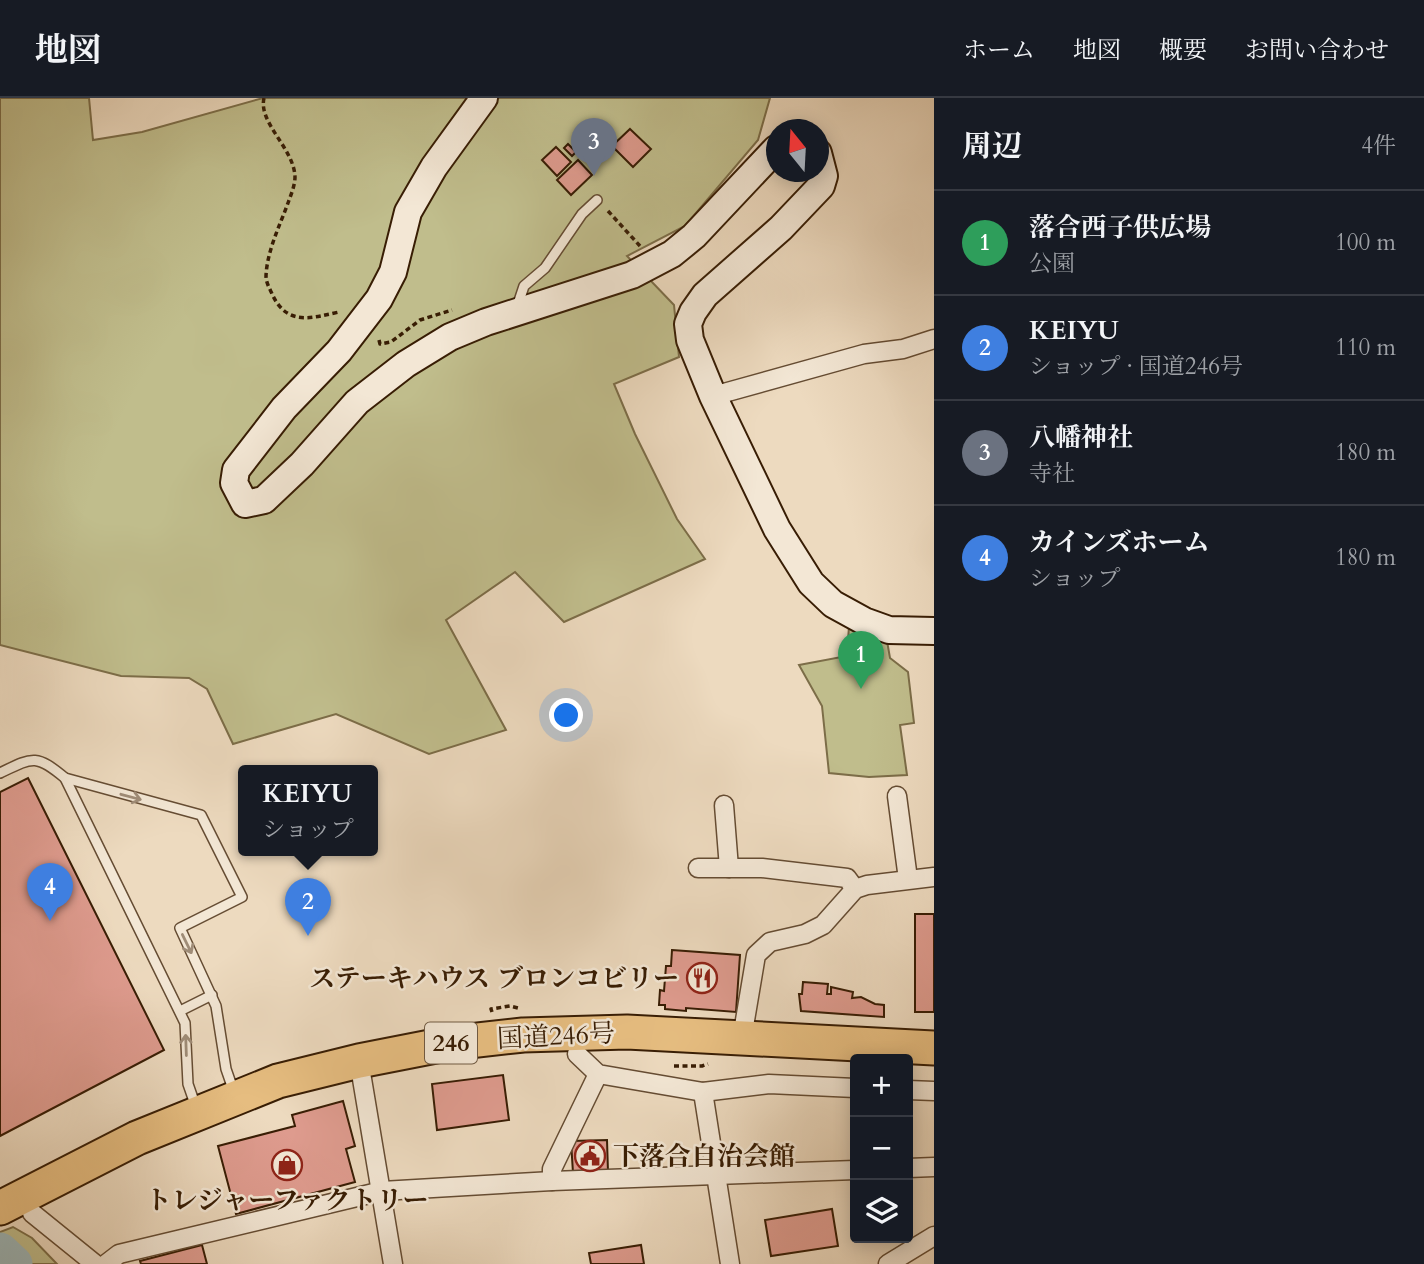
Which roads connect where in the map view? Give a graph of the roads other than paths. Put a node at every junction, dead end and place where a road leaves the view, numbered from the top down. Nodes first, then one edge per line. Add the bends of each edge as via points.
1 (484, 98) edge
2 (766, 159) edge
3 (822, 182) edge
4 (597, 200) dead end
5 (515, 312) junction
6 (934, 340) edge
7 (713, 396) junction
8 (934, 631) edge
9 (0, 773) edge
10 (65, 778) junction
11 (897, 796) dead end
12 (724, 805) dead end
13 (698, 868) dead end
14 (729, 868) junction
15 (934, 877) edge
16 (908, 879) junction
17 (855, 889) junction
18 (212, 995) junction
19 (180, 1011) junction
20 (742, 1038) junction
21 (934, 1048) edge
22 (577, 1054) dead end
23 (359, 1061) junction
24 (598, 1074) junction
25 (850, 1088) edge
26 (913, 1090) edge
27 (934, 1091) edge
28 (703, 1093) junction
29 (236, 1098) junction
30 (197, 1112) junction
31 (934, 1167) edge
32 (913, 1168) edge
33 (850, 1170) edge
34 (716, 1175) junction
35 (552, 1181) junction
36 (382, 1191) junction
37 (16, 1210) edge
38 (934, 1237) edge
39 (95, 1264) edge
40 (106, 1264) edge
41 (393, 1264) edge
42 (730, 1264) edge
43 (888, 1264) edge

1 - 5 street via 408,212 393,272 374,306 236,470 234,483 245,504 264,500 358,402 406,364 450,337
2 - 5 street via 672,254 632,275
3 - 7 street via 693,312 688,324 690,340
4 - 5 lane via 545,268 524,286
6 - 7 street via 864,354
7 - 8 street via 777,529 811,583 833,604 864,621 889,630
9 - 10 lane via 35,760
10 -> 18 lane via 201,815 242,897 180,928
10 - 19 lane
11 - 16 street
12 - 14 street
13 - 14 street
14 - 17 street via 846,878
15 - 16 street
16 - 17 street
17 - 20 street via 822,925 771,943 756,955
18 - 19 lane
18 - 29 lane
30 -> 19 lane via 188,1084 186,1023
20 - 21 highway, 国道246号 / 246
20 - 23 highway, 国道246号 / 246 via 627,1032 523,1035
22 - 24 street
23 - 29 highway, 国道246号 / 246 via 278,1081
23 - 36 street
24 - 28 street
24 - 35 street via 552,1169
25 - 28 street via 769,1083
26 - 27 street
28 - 34 street
29 - 30 highway, 国道246号 / 246
30 - 37 highway, 国道246号 / 246 via 137,1138
31 - 32 street
33 - 34 street
34 - 35 street
34 - 42 street
35 - 36 street
36 - 40 street via 119,1254
36 - 41 street
37 - 39 street
38 - 43 street

